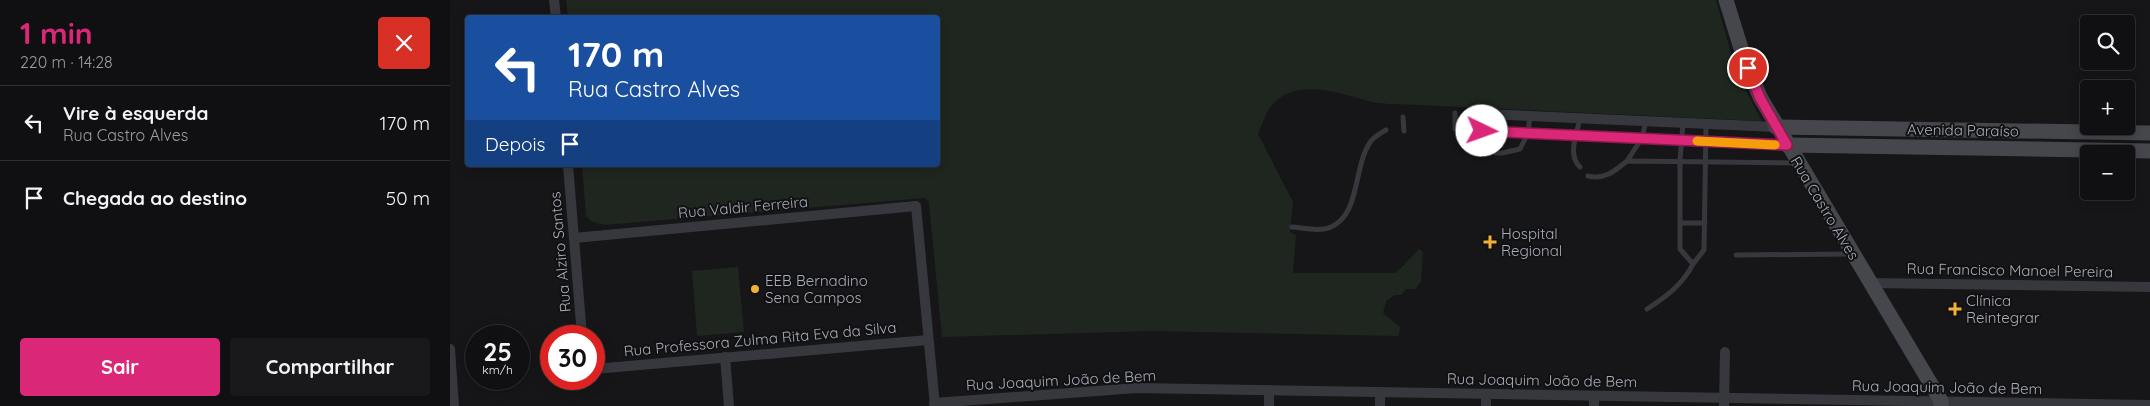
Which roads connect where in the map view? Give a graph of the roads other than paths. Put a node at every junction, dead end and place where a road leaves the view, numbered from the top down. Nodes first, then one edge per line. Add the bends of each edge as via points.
1 (554, 0) edge
2 (1726, 0) edge
3 (556, 15) edge
4 (1456, 113) dead end
5 (1530, 116) junction
6 (1403, 117) dead end
7 (1580, 118) junction
8 (1646, 121) junction
9 (1683, 123) junction
10 (1706, 124) junction
11 (1776, 127) junction
12 (1386, 130) dead end
13 (1455, 130) dead end
14 (1404, 131) dead end
15 (1482, 131) junction
16 (1528, 133) junction
17 (2150, 133) edge
18 (1577, 135) junction
19 (1642, 138) junction
20 (1682, 140) junction
21 (1706, 141) junction
22 (1787, 145) junction
23 (1485, 146) dead end
24 (2150, 151) edge
25 (1496, 153) dead end
26 (1680, 160) junction
27 (1627, 161) junction
28 (1705, 161) junction
29 (1798, 163) junction
30 (568, 167) edge
31 (1580, 167) dead end
32 (1588, 176) dead end
33 (1680, 223) junction
34 (1704, 223) junction
35 (1292, 227) dead end
36 (574, 238) junction
37 (1852, 254) junction
38 (1736, 255) dead end
39 (1693, 264) junction
40 (1870, 283) junction
41 (2150, 287) edge
42 (1647, 309) dead end
43 (581, 325) edge
44 (928, 340) junction
45 (450, 350) edge
46 (1725, 352) dead end
47 (725, 357) junction
48 (605, 368) edge
49 (1270, 390) junction
50 (1380, 392) junction
51 (1486, 394) junction
52 (1594, 401) edge
53 (1609, 401) edge
54 (1724, 402) edge
55 (1828, 403) edge
56 (934, 404) edge
57 (1941, 404) edge
58 (2048, 405) edge
59 (2150, 405) edge
60 (454, 406) edge
61 (729, 406) edge
62 (1269, 406) edge
63 (1380, 406) edge
64 (1486, 406) edge

1 - 3 street
2 - 11 street, Rua Castro Alves via 1752,78
4 - 13 lane
5 - 7 street
5 - 15 street via 1484,114
5 - 16 lane
6 - 14 lane
7 - 8 street
7 - 18 lane
8 - 9 street
8 - 19 lane
9 - 10 street
9 - 20 lane
10 - 11 street
10 - 21 lane
11 - 17 street, Avenida Paraíso
11 - 22 street, Rua Castro Alves
12 - 35 lane via 1372,140 1365,151 1350,206 1342,220 1330,228
15 - 16 street
15 - 23 lane
16 - 18 street
16 - 25 lane via 1520,149
18 - 19 street
18 - 31 lane via 1573,155 1574,162
19 - 20 street
19 - 27 lane
20 - 21 street
20 - 26 lane
21 - 22 street
21 - 28 lane
22 - 24 street, Avenida Paraíso
22 - 29 street, Rua Castro Alves
26 - 27 lane
26 - 28 lane
26 - 33 lane
27 - 32 lane via 1607,176
28 - 29 lane
28 - 34 lane
29 - 37 street, Rua Castro Alves
30 - 36 street, Rua Alziro Santos
33 - 34 lane
33 - 39 lane via 1680,249
34 - 39 lane via 1704,250
36 - 43 street, Rua Alziro Santos
36 - 44 street, Rua Valdir Ferreira via 916,206
37 - 38 lane
37 - 40 street, Rua Castro Alves
39 - 42 lane via 1677,287
40 - 41 street, Rua Francisco Manoel Pereira
40 - 57 street, Rua Castro Alves
44 - 47 street, Rua Professora Zulma Rita Eva da Silva
44 - 56 street
45 - 60 street
46 - 54 street
47 - 48 street, Rua Professora Zulma Rita Eva da Silva
47 - 61 street
49 - 50 street, Rua Joaquim João de Bem
49 - 56 street, Rua Joaquim João de Bem via 1106,389
49 - 62 street
50 - 51 street, Rua Joaquim João de Bem
50 - 63 street
51 - 52 street, Rua Joaquim João de Bem
51 - 64 street
52 - 53 street, Rua Joaquim João de Bem
53 - 54 street, Rua Joaquim João de Bem
54 - 55 street, Rua Joaquim João de Bem
55 - 57 street, Rua Joaquim João de Bem
57 - 58 street, Rua Joaquim João de Bem
58 - 59 street, Rua Joaquim João de Bem

